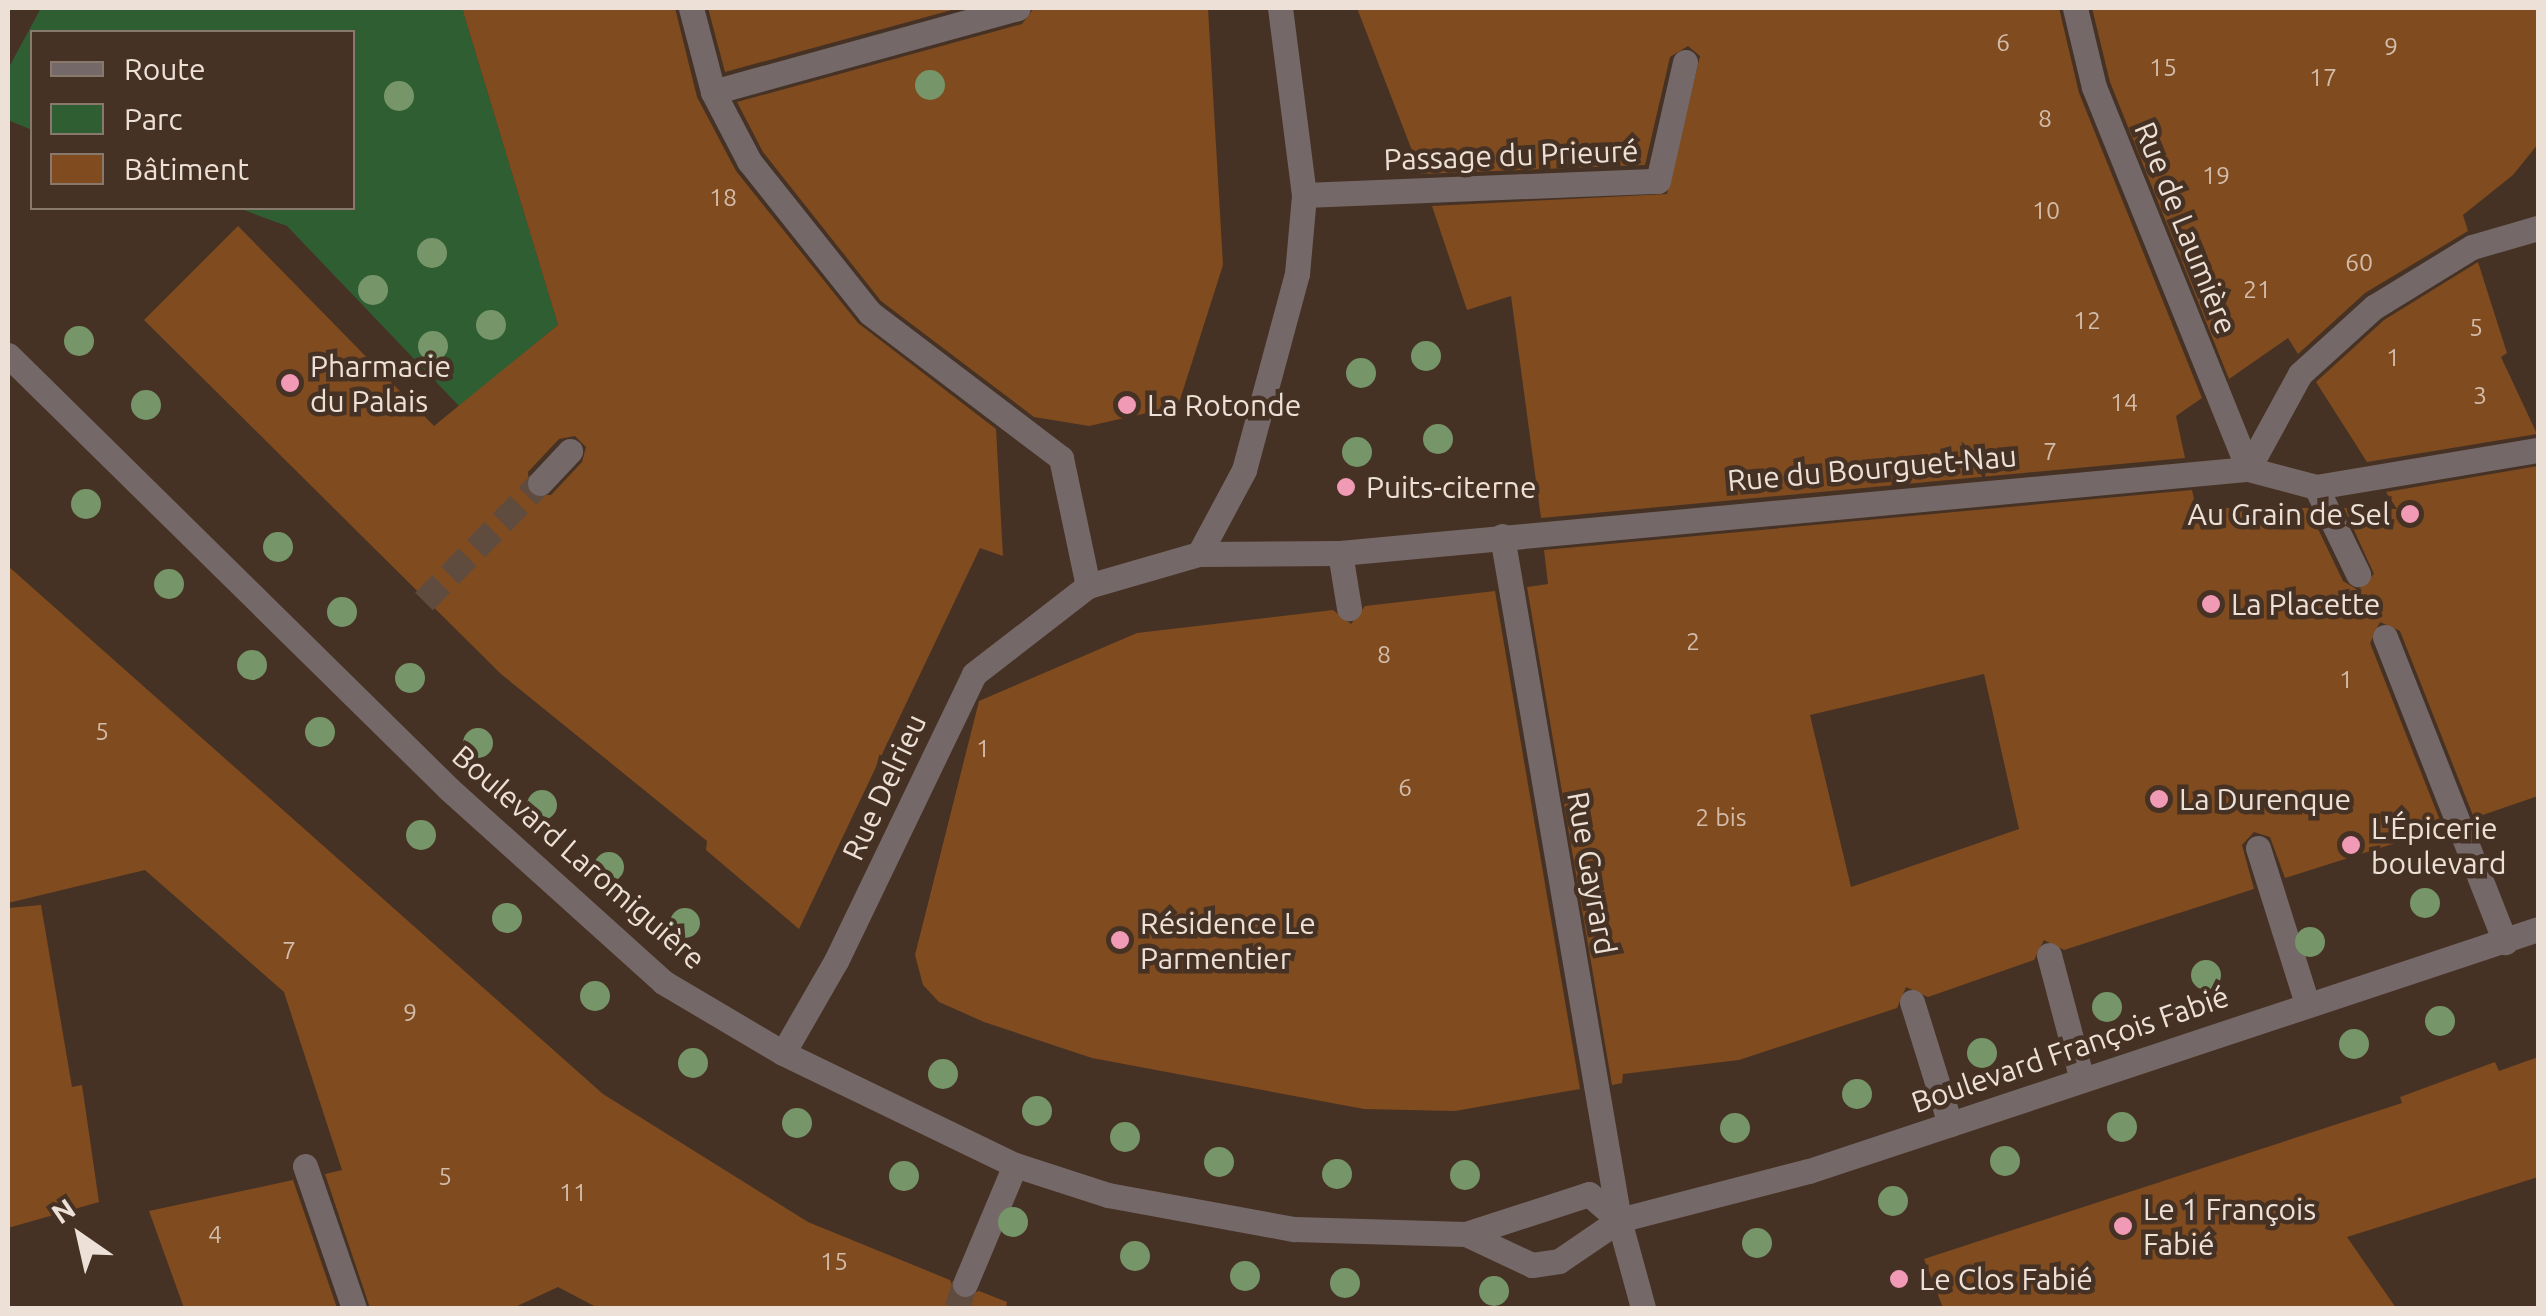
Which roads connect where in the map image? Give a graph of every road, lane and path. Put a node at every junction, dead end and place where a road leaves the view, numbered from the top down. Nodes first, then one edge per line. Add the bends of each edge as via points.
1 (691, 8) edge
2 (1018, 8) edge
3 (1280, 8) edge
4 (2075, 8) edge
5 (1685, 62) dead end
6 (713, 92) junction
7 (1304, 195) junction
8 (2538, 228) edge
9 (8, 355) edge
10 (2538, 450) edge
11 (570, 452) dead end
12 (2248, 469) junction
13 (540, 483) tunnel mouth
14 (2316, 487) junction
15 (1502, 536) junction
16 (1340, 553) junction
17 (1199, 554) junction
18 (2358, 574) dead end
19 (1088, 586) junction
20 (1348, 608) dead end
21 (2385, 637) dead end
22 (2258, 848) dead end
23 (2538, 929) edge
24 (2505, 942) junction
25 (2049, 955) dead end
26 (1912, 1002) dead end
27 (2307, 1002) junction
28 (783, 1053) junction
29 (2082, 1080) junction
30 (1950, 1124) junction
31 (1015, 1165) junction
32 (306, 1166) dead end
33 (1619, 1220) junction
34 (1466, 1234) junction
35 (965, 1284) tunnel mouth
36 (354, 1308) edge
37 (1643, 1308) edge

1 - 6 street
2 - 6 street
3 - 7 street via 1296,92
4 - 12 street, Rue de Laumière via 2094,87
5 - 7 street, Passage du Prieuré via 1658,181
6 - 19 street via 749,161 870,313 1061,458
7 - 17 street via 1297,274 1244,470
8 - 12 street via 2472,247 2374,307 2300,374
9 - 28 street, Boulevard Laromiguière via 449,789 663,982
10 - 14 street
11 - 13 street
12 - 14 street, Rue du Bourguet-Nau
12 - 15 street, Rue du Bourguet-Nau
14 - 18 street
15 - 16 street, Rue du Bourguet-Nau
15 - 33 street, Rue Gayrard
16 - 17 street, Rue du Bourguet-Nau
16 - 20 street
17 - 19 street, Rue du Bourguet-Nau
19 - 28 street, Rue Delrieu via 974,674 836,961
21 - 24 street
22 - 27 street
23 - 24 street, Boulevard François Fabié
24 - 27 street, Boulevard François Fabié
25 - 29 street
26 - 30 street
27 - 29 street, Boulevard François Fabié
28 - 31 street, Boulevard Laromiguière
29 - 30 street, Boulevard François Fabié
30 - 33 street, Boulevard François Fabié via 1809,1171
31 - 34 street, Boulevard Laromiguière via 1108,1195 1294,1229
31 - 35 street
32 - 36 street
33 - 34 street, Boulevard Laromiguière via 1589,1194
33 - 34 street, Boulevard Laromiguière via 1559,1261 1532,1265
33 - 37 street, Rue Gayrard

